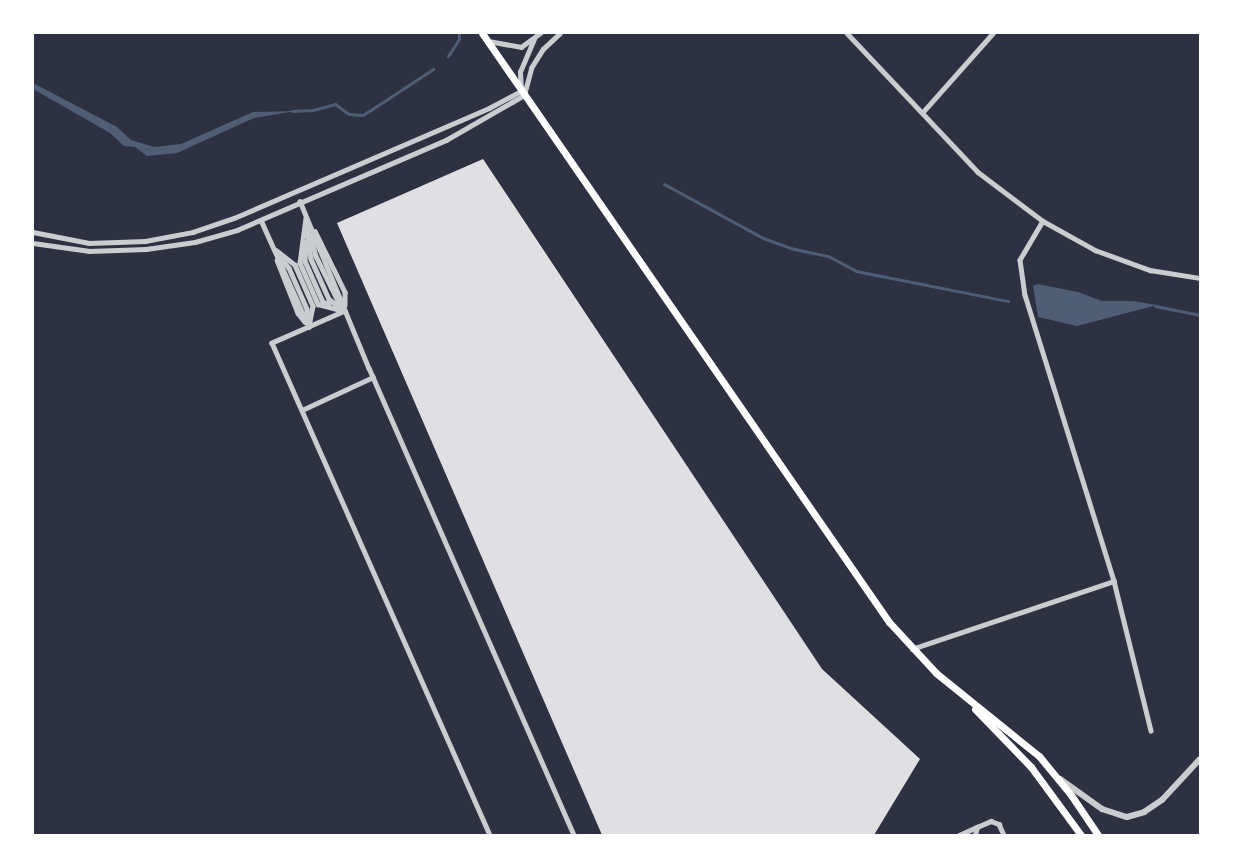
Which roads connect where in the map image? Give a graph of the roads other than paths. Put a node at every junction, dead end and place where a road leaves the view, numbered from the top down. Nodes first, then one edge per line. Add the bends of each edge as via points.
1 (482, 33) edge
2 (540, 33) edge
3 (560, 33) edge
4 (847, 33) edge
5 (993, 33) edge
6 (534, 39) junction
7 (487, 40) junction
8 (522, 93) junction
9 (922, 113) junction
10 (300, 201) junction
11 (306, 217) junction
12 (261, 220) junction
13 (1043, 221) junction
14 (33, 232) edge
15 (33, 243) edge
16 (274, 249) junction
17 (1200, 278) edge
18 (345, 311) junction
19 (309, 327) junction
20 (373, 377) junction
21 (302, 410) junction
22 (1114, 581) junction
23 (912, 649) junction
24 (963, 696) junction
25 (1150, 730) dead end
26 (1200, 759) edge
27 (1057, 776) junction
28 (977, 826) junction
29 (490, 835) edge
30 (574, 835) edge
31 (959, 835) edge
32 (975, 835) edge
33 (1004, 835) edge
34 (1081, 835) edge
35 (1098, 835) edge

1 - 7 main road
2 - 6 street
3 - 8 street via 543,49
4 - 9 street
5 - 9 street
6 - 7 street via 521,47
6 - 8 street via 520,72
7 - 8 main road
8 - 10 street via 446,140
8 - 14 street via 234,219 193,232 145,242 89,243
8 - 23 main road via 860,581
9 - 13 street via 978,172
10 - 11 street
10 - 12 street
11 - 18 street
11 - 18 street via 311,259 329,299
11 - 18 street via 300,263 318,304
12 - 15 street via 195,242 146,249 89,251
12 - 16 street
13 - 17 street via 1095,249 1150,270
13 - 22 street via 1020,260 1025,295
16 - 19 street via 291,300
16 - 19 street via 289,268 304,302
18 - 19 street
18 - 20 street
19 - 21 street via 272,343
20 - 21 street
20 - 30 street
21 - 29 street
22 - 23 street
22 - 25 street
23 - 24 main road
24 - 27 main road via 1005,727
24 - 34 main road via 1031,767
26 - 27 street via 1162,800 1127,817 1102,809
27 - 35 main road
28 - 31 street
28 - 32 street
28 - 33 street via 991,820 999,824

